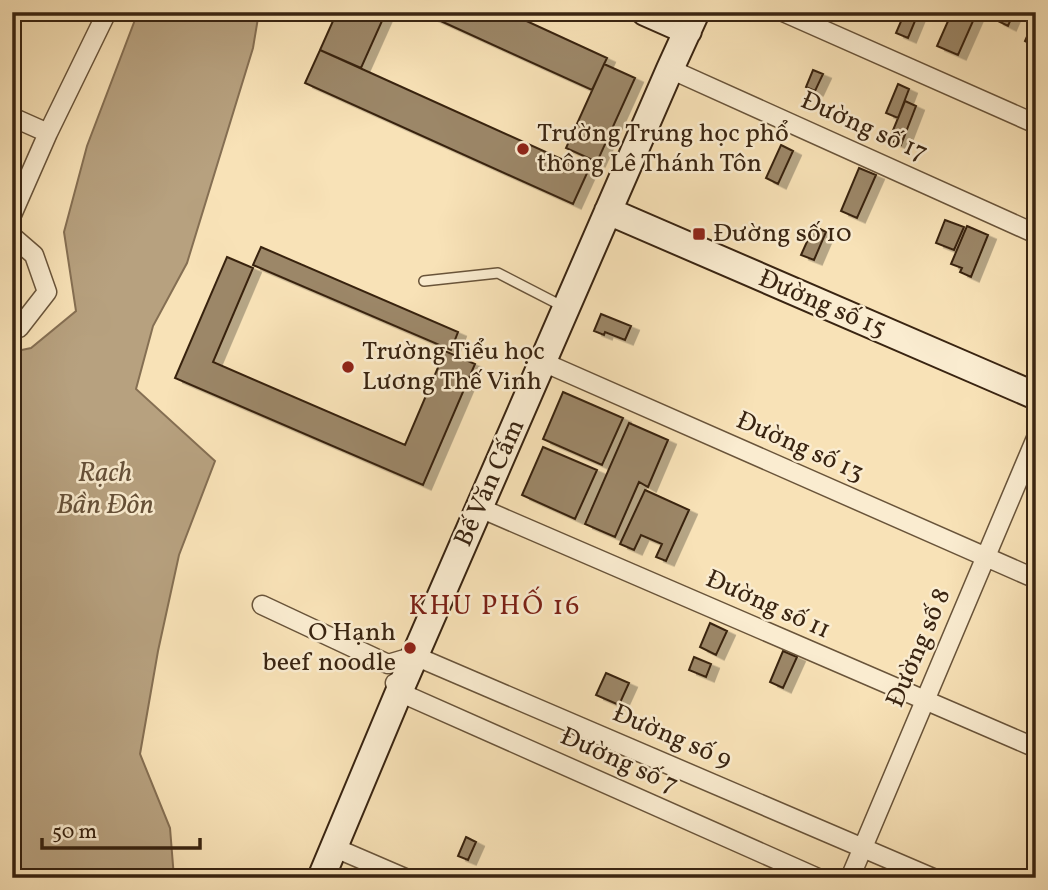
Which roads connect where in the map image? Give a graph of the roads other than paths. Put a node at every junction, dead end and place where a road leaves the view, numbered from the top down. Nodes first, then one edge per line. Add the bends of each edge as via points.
1 (107, 12) edge
2 (645, 12) edge
3 (783, 12) edge
4 (692, 22) edge
5 (670, 69) junction
6 (12, 117) edge
7 (1036, 124) edge
8 (48, 133) junction
9 (608, 211) junction
10 (12, 215) edge
11 (1036, 234) edge
12 (12, 236) edge
13 (424, 281) dead end
14 (566, 308) junction
15 (19, 328) dead end
16 (543, 362) junction
17 (1036, 396) edge
18 (1036, 438) edge
19 (480, 508) junction
20 (986, 558) junction
21 (1036, 579) edge
22 (262, 605) dead end
23 (415, 656) junction
24 (388, 664) junction
25 (399, 692) junction
26 (925, 702) junction
27 (1036, 748) edge
28 (333, 847) junction
29 (863, 847) junction
30 (321, 878) edge
31 (405, 878) edge
32 (818, 878) edge
33 (850, 878) edge
34 (933, 878) edge

1 - 8 street
2 - 4 street
3 - 7 street
4 - 5 street, Bế Văn Cấm
5 - 9 street, Bế Văn Cấm
5 - 11 street, Đường số 17
6 - 8 street
8 - 10 street
9 - 14 street, Bế Văn Cấm
9 - 17 street, Đường số 15
12 - 15 street via 34,254 47,292
13 - 14 lane via 498,273
14 - 16 street, Bế Văn Cấm
16 - 19 street, Bế Văn Cấm
16 - 20 street, Đường số 13
18 - 20 street, Đường số 8
19 - 23 street, Bế Văn Cấm
19 - 26 street, Đường số 11
20 - 21 street, Đường số 13
20 - 26 street, Đường số 8
22 - 24 street
23 - 24 street
23 - 25 street, Bế Văn Cấm
23 - 29 street, Đường số 9
24 - 25 street
25 - 28 street, Bế Văn Cấm
25 - 32 street, Đường số 7
26 - 27 street, Đường số 11
26 - 29 street, Đường số 8
28 - 30 street, Bế Văn Cấm
28 - 31 street
29 - 33 street, Đường số 8
29 - 34 street, Đường số 9

